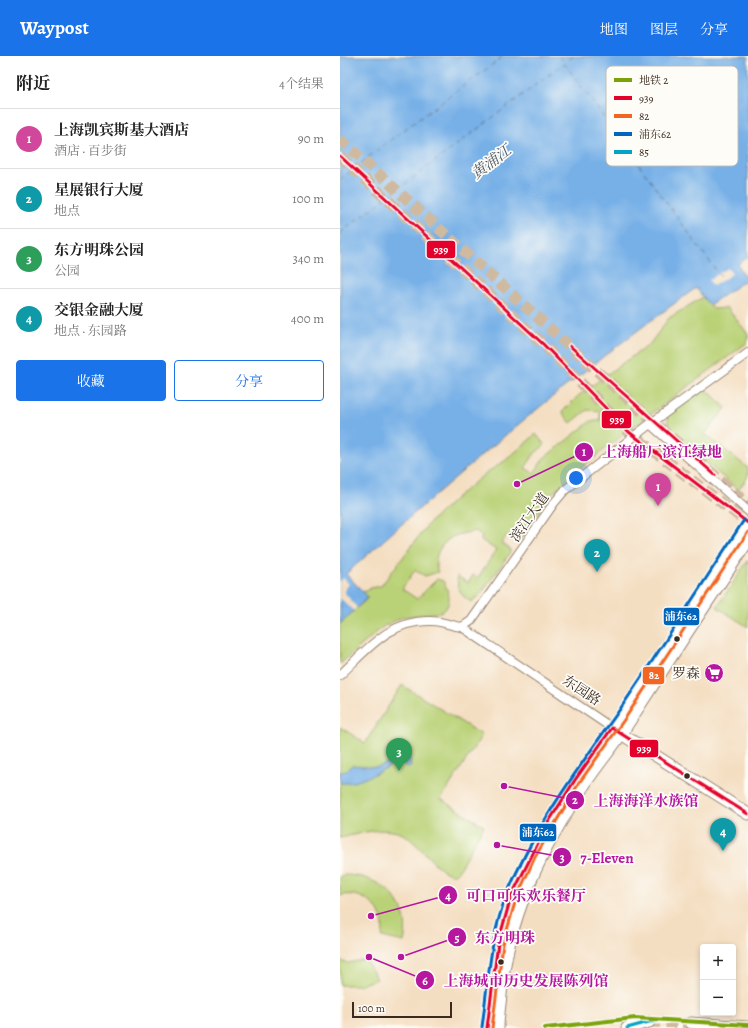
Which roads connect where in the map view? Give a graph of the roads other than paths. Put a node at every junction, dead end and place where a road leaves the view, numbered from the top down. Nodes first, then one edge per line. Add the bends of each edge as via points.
1 (748, 353) edge
2 (650, 424) junction
3 (748, 511) edge
4 (748, 523) edge
5 (748, 541) edge
6 (462, 627) junction
7 (340, 675) edge
8 (616, 731) junction
9 (748, 814) edge
10 (691, 1023) tunnel mouth
11 (650, 1025) tunnel mouth
12 (629, 1027) edge
13 (748, 1027) edge
14 (486, 1028) edge
15 (498, 1028) edge

1 - 2 street, 滨江大道
2 - 3 street
2 - 6 street, 滨江大道 via 565,490 479,612
4 - 8 main road
5 - 8 main road
6 - 7 street via 432,621 396,627 368,648
6 - 8 street, 东园路
8 - 9 main road, 东园路
8 - 14 main road via 575,780 548,823 511,897 498,943
8 - 15 main road via 562,819 528,888 504,963
10 - 13 main road
11 - 12 main road

